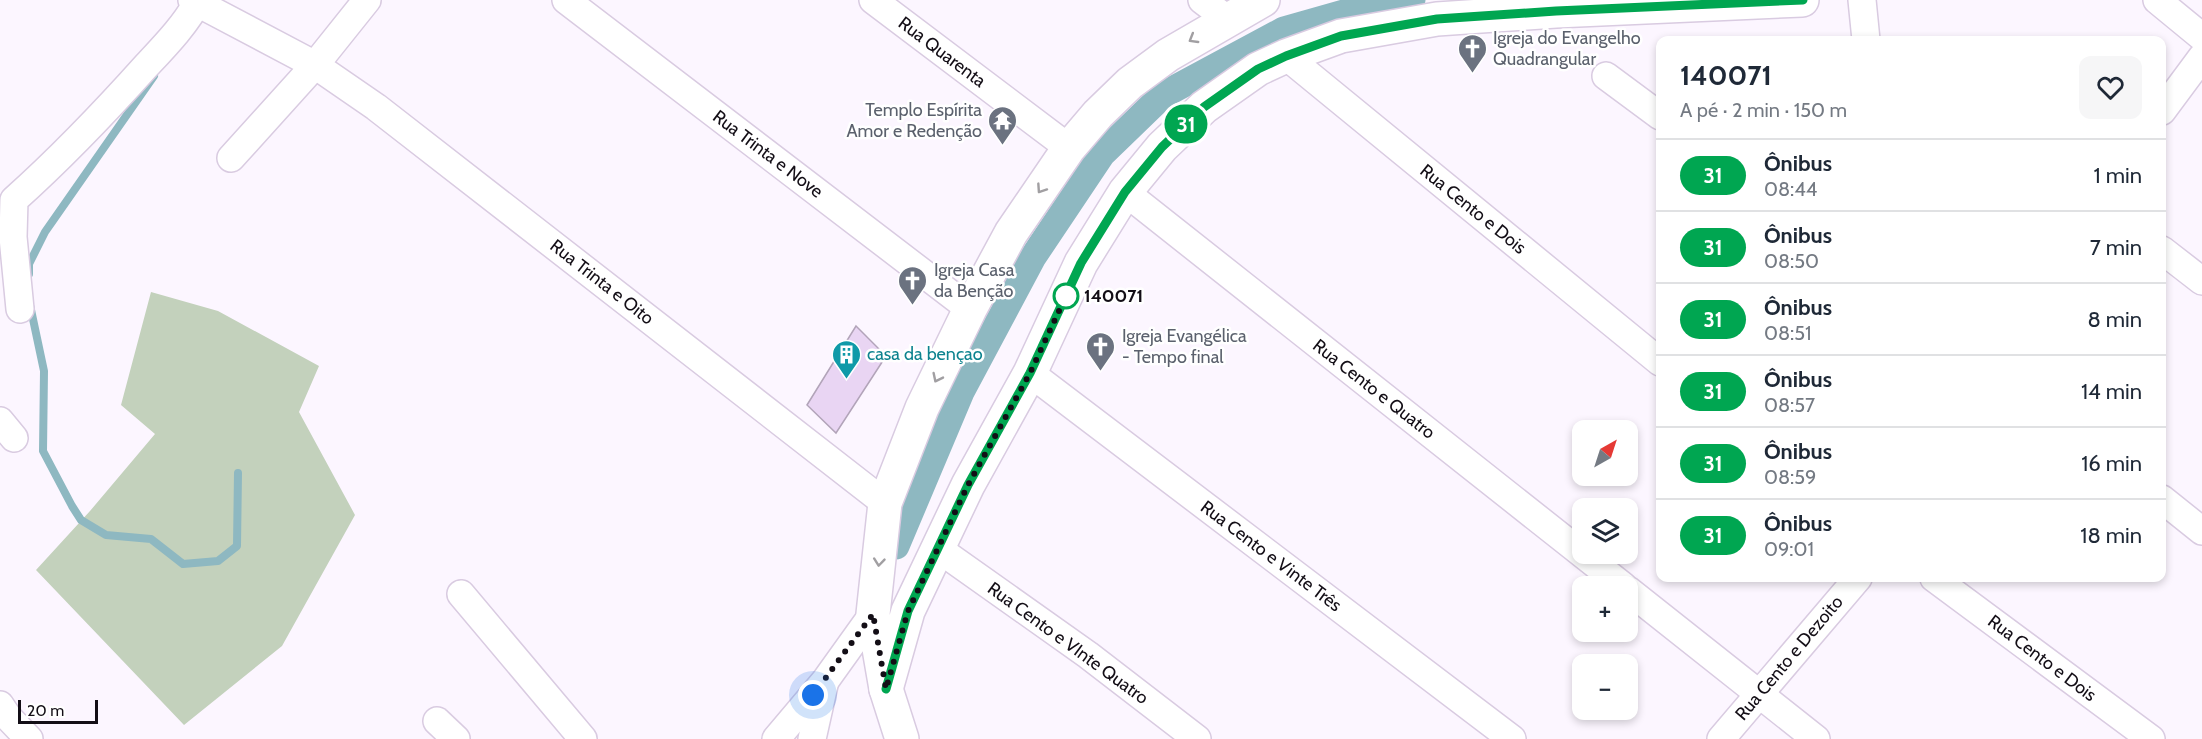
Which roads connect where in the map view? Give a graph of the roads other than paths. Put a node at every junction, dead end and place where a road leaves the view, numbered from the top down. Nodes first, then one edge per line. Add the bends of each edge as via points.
1 (367, 0) edge
2 (566, 0) edge
3 (873, 0) edge
4 (1263, 0) edge
5 (1803, 0) edge
6 (1862, 0) edge
7 (2157, 0) edge
8 (196, 1) edge
9 (1214, 10) edge
10 (1866, 36) edge
11 (2202, 37) edge
12 (1286, 56) junction
13 (2202, 57) edge
14 (315, 65) junction
15 (1606, 75) dead end
16 (2166, 106) edge
17 (1656, 113) edge
18 (1069, 148) junction
19 (231, 158) dead end
20 (1125, 192) junction
21 (7, 205) edge
22 (2166, 253) edge
23 (2202, 281) edge
24 (20, 309) dead end
25 (970, 309) junction
26 (1656, 359) edge
27 (1030, 373) junction
28 (885, 503) junction
29 (2166, 503) edge
30 (2202, 531) edge
31 (937, 548) junction
32 (1610, 576) edge
33 (1855, 582) edge
34 (1939, 582) edge
35 (461, 594) dead end
36 (1638, 598) edge
37 (873, 614) junction
38 (825, 681) junction
39 (886, 689) junction
40 (1758, 694) junction
41 (3, 716) edge
42 (29, 739) edge
43 (583, 739) edge
44 (776, 739) edge
45 (812, 739) edge
46 (902, 739) edge
47 (1197, 739) edge
48 (1512, 739) edge
49 (1721, 739) edge
50 (1816, 739) edge
51 (2151, 739) edge

1 - 14 street
2 - 25 street, Rua Trinta e Nove
3 - 18 street, Rua Quarenta
4 - 9 main road
5 - 12 main road via 1437,19 1341,36
6 - 10 street
7 - 11 street
8 - 14 street, Rua Trinta e Oito
8 - 21 street via 165,46 126,90 64,155
9 -> 18 main road via 1098,114
12 - 20 main road via 1258,69 1204,107 1162,147
12 - 26 street, Rua Cento e Dois
13 - 16 street
14 - 19 street
14 - 28 street, Rua Trinta e Oito via 376,107
15 - 17 street
18 -> 25 main road via 1011,233
20 - 27 main road via 1081,263
20 - 32 street, Rua Cento e Quatro
21 - 24 street
22 - 23 street
25 -> 28 main road via 922,408
27 - 31 main road
27 - 48 street, Rua Cento e Vinte Três
28 -> 37 main road
29 - 30 street
31 - 39 main road via 908,611
31 - 47 street, Rua Cento e VInte Quatro via 1088,655
33 - 40 street, Rua Cento e Dezoito
34 - 51 street, Rua Cento e Dois
35 - 43 street
36 - 40 street
37 - 38 street
37 - 39 main road
38 - 44 street
38 - 45 street
39 - 46 main road
40 - 49 street, Rua Cento e Dezoito
40 - 50 street
41 - 42 street

